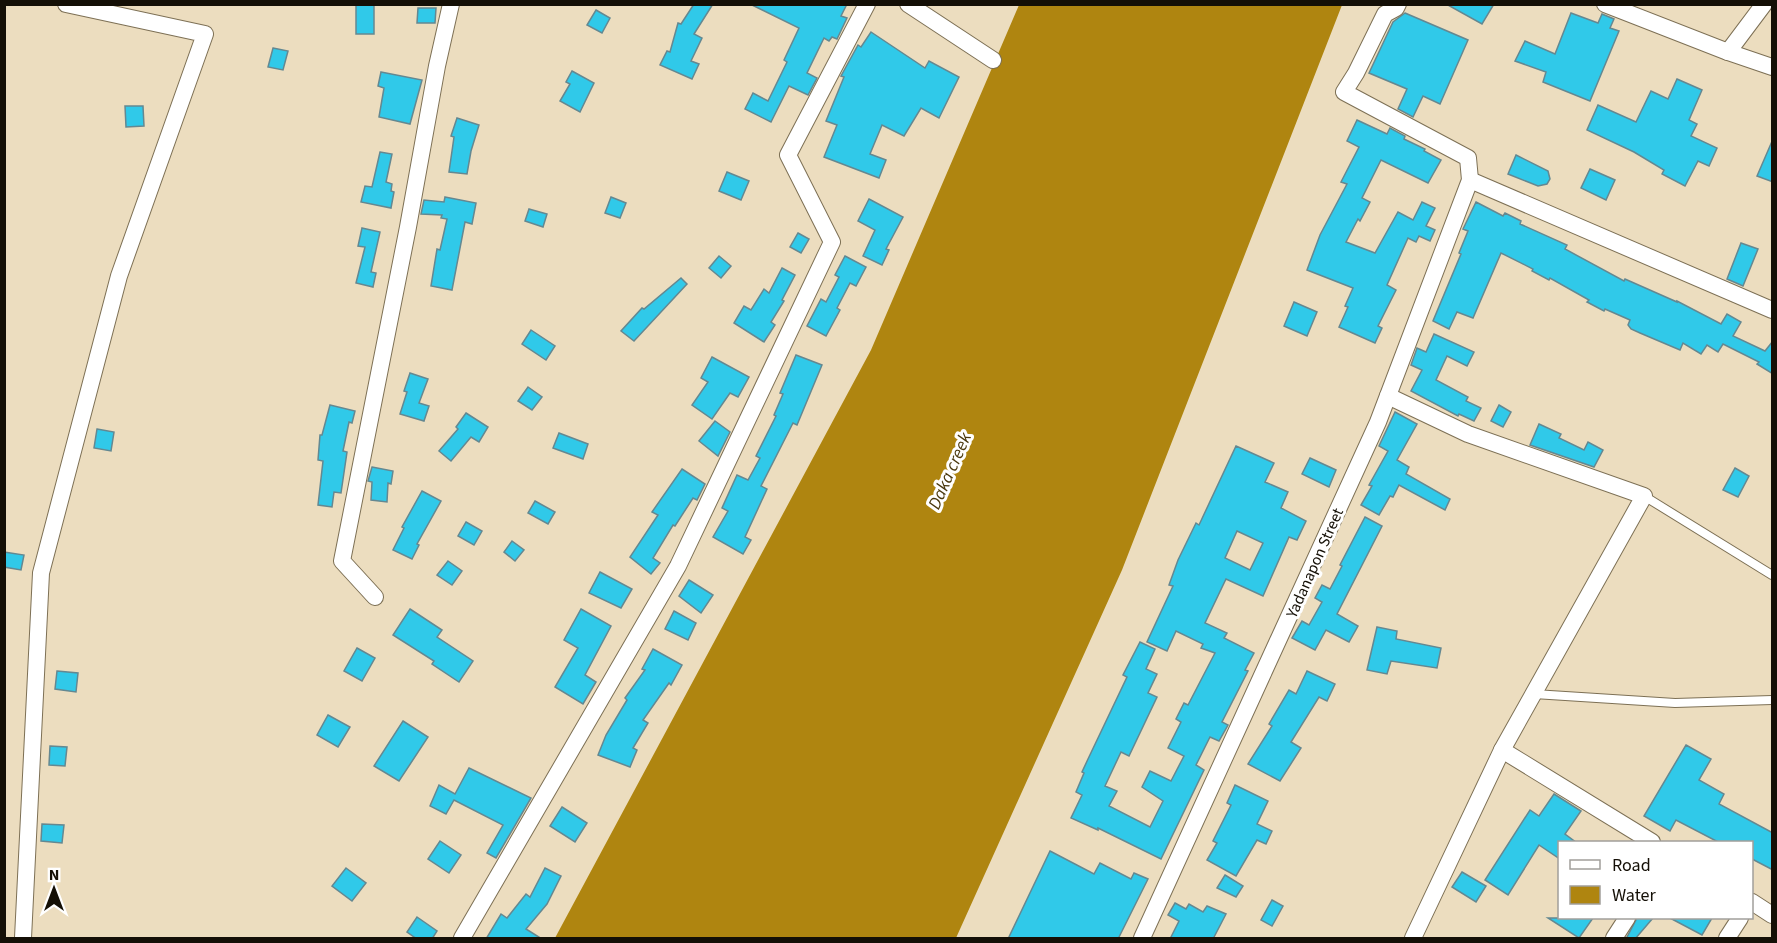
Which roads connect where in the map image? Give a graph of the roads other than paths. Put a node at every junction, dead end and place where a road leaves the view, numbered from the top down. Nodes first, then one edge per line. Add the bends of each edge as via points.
1 (66, 4) edge
2 (451, 4) edge
3 (867, 4) edge
4 (908, 4) edge
5 (1398, 4) edge
6 (1605, 4) edge
7 (1764, 4) edge
8 (1728, 52) junction
9 (993, 60) dead end
10 (1773, 67) edge
11 (1470, 180) junction
12 (1773, 310) edge
13 (1388, 396) junction
14 (1644, 496) junction
15 (1773, 575) edge
16 (375, 597) dead end
17 (1533, 694) junction
18 (1773, 700) edge
19 (1502, 750) junction
20 (1649, 841) edge
21 (1753, 904) edge
22 (1773, 915) edge
23 (1626, 919) edge
24 (1739, 919) edge
25 (23, 939) edge
26 (462, 939) edge
27 (1142, 939) edge
28 (1413, 939) edge
29 (1614, 939) edge
30 (1727, 939) edge

1 - 25 street via 205,34 119,276 41,573
2 - 16 street via 342,561
3 - 26 street via 788,155 831,242 678,566
4 - 9 street
5 - 11 street via 1385,14 1344,92 1468,158
6 - 8 street
7 - 8 street
8 - 10 street
11 - 12 street
11 - 13 street, Yadanapon Street
13 - 14 street via 1468,434
13 - 27 street, Yadanapon Street
14 - 15 lane
14 - 17 street
17 - 18 lane via 1675,703
17 - 19 street
19 - 20 street
19 - 28 street
21 - 22 street
23 - 29 street
24 - 30 street

